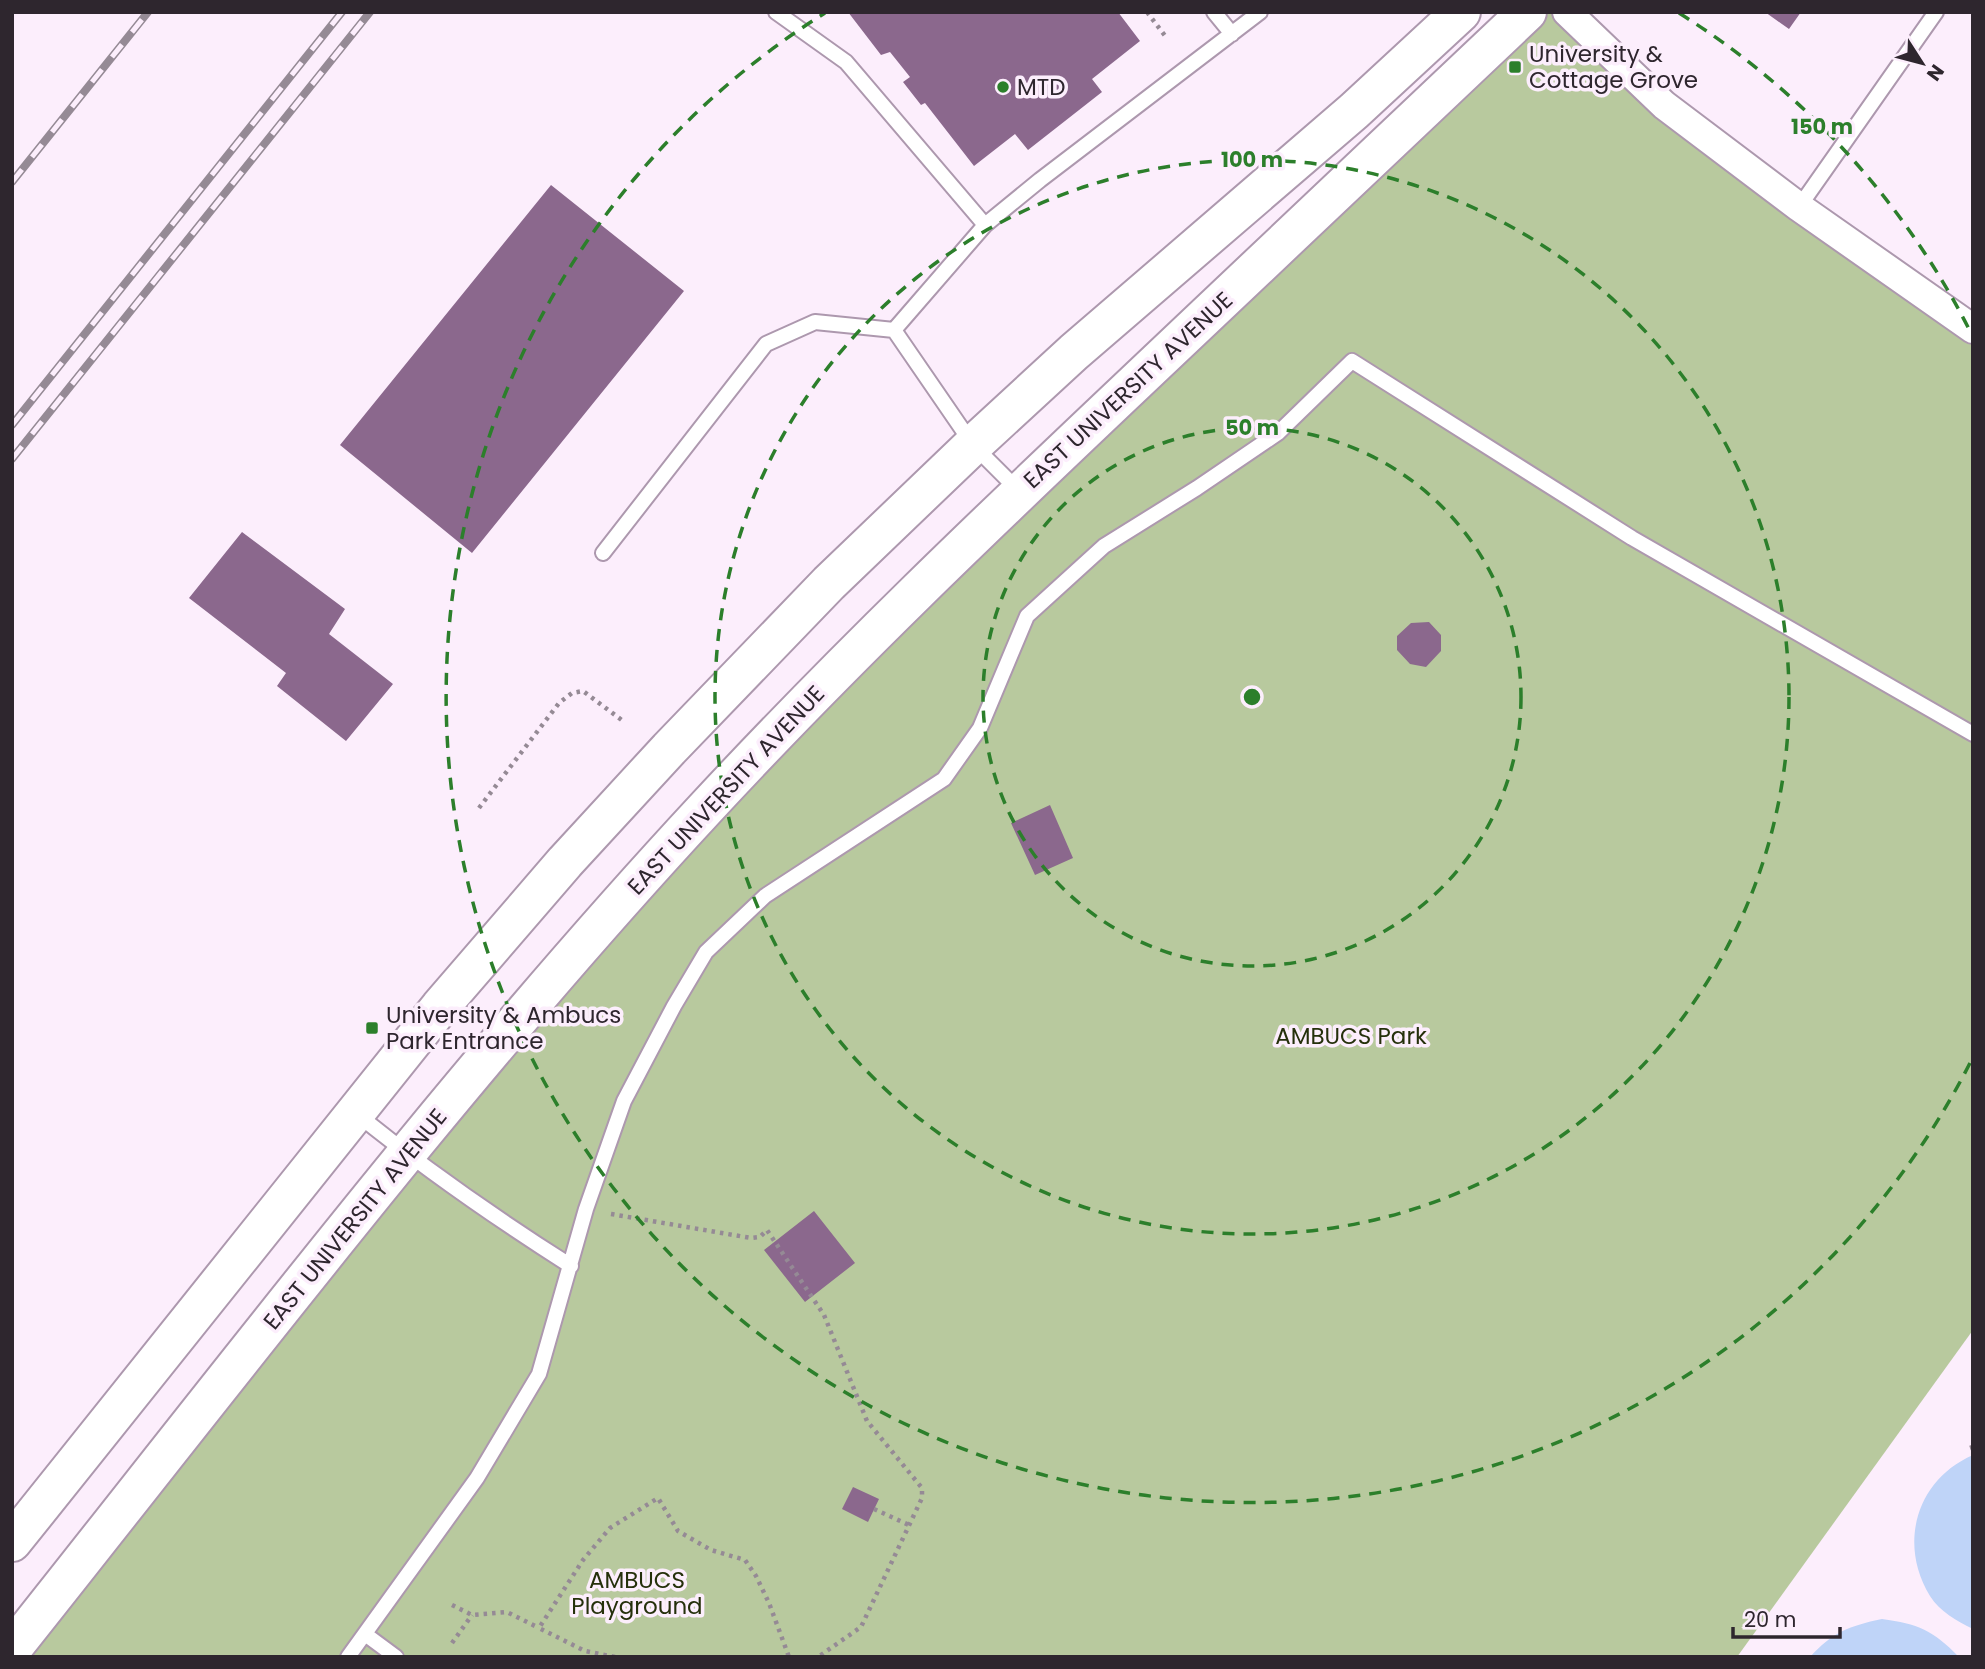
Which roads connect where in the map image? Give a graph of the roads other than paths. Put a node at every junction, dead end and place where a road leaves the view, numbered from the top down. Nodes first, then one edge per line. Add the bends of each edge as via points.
1 (776, 12) edge
2 (1214, 12) edge
3 (1260, 12) edge
4 (1461, 12) edge
5 (1527, 12) edge
6 (1567, 12) edge
7 (1937, 12) edge
8 (1231, 34) junction
9 (1799, 207) junction
10 (985, 225) junction
11 (1973, 329) edge
12 (894, 330) junction
13 (973, 445) junction
14 (1020, 492) junction
15 (603, 553) dead end
16 (1973, 734) edge
17 (356, 1113) junction
18 (406, 1153) junction
19 (571, 1266) junction
20 (12, 1542) edge
21 (365, 1634) junction
22 (12, 1649) edge
23 (348, 1657) edge
24 (396, 1657) edge

1 - 10 lane via 846,62
2 - 8 lane
3 - 8 lane
4 - 13 main road
5 - 14 main road, EAST UNIVERSITY AVENUE
6 - 9 street via 1664,105
7 - 9 lane
8 - 10 lane
9 - 11 street
10 - 12 lane
12 - 13 lane
12 - 15 lane via 815,322 766,344
13 - 14 lane
13 - 17 main road via 829,583 669,749 440,1006
14 - 18 main road, EAST UNIVERSITY AVENUE via 705,808
16 - 19 lane via 1632,538 1352,361 1278,433 1104,546 1027,616 980,728 944,779 765,896 706,951 624,1101
17 - 18 lane
17 - 20 main road
18 - 19 lane
18 - 22 main road, EAST UNIVERSITY AVENUE
19 - 21 lane via 539,1374 477,1478
21 - 23 lane
21 - 24 lane

